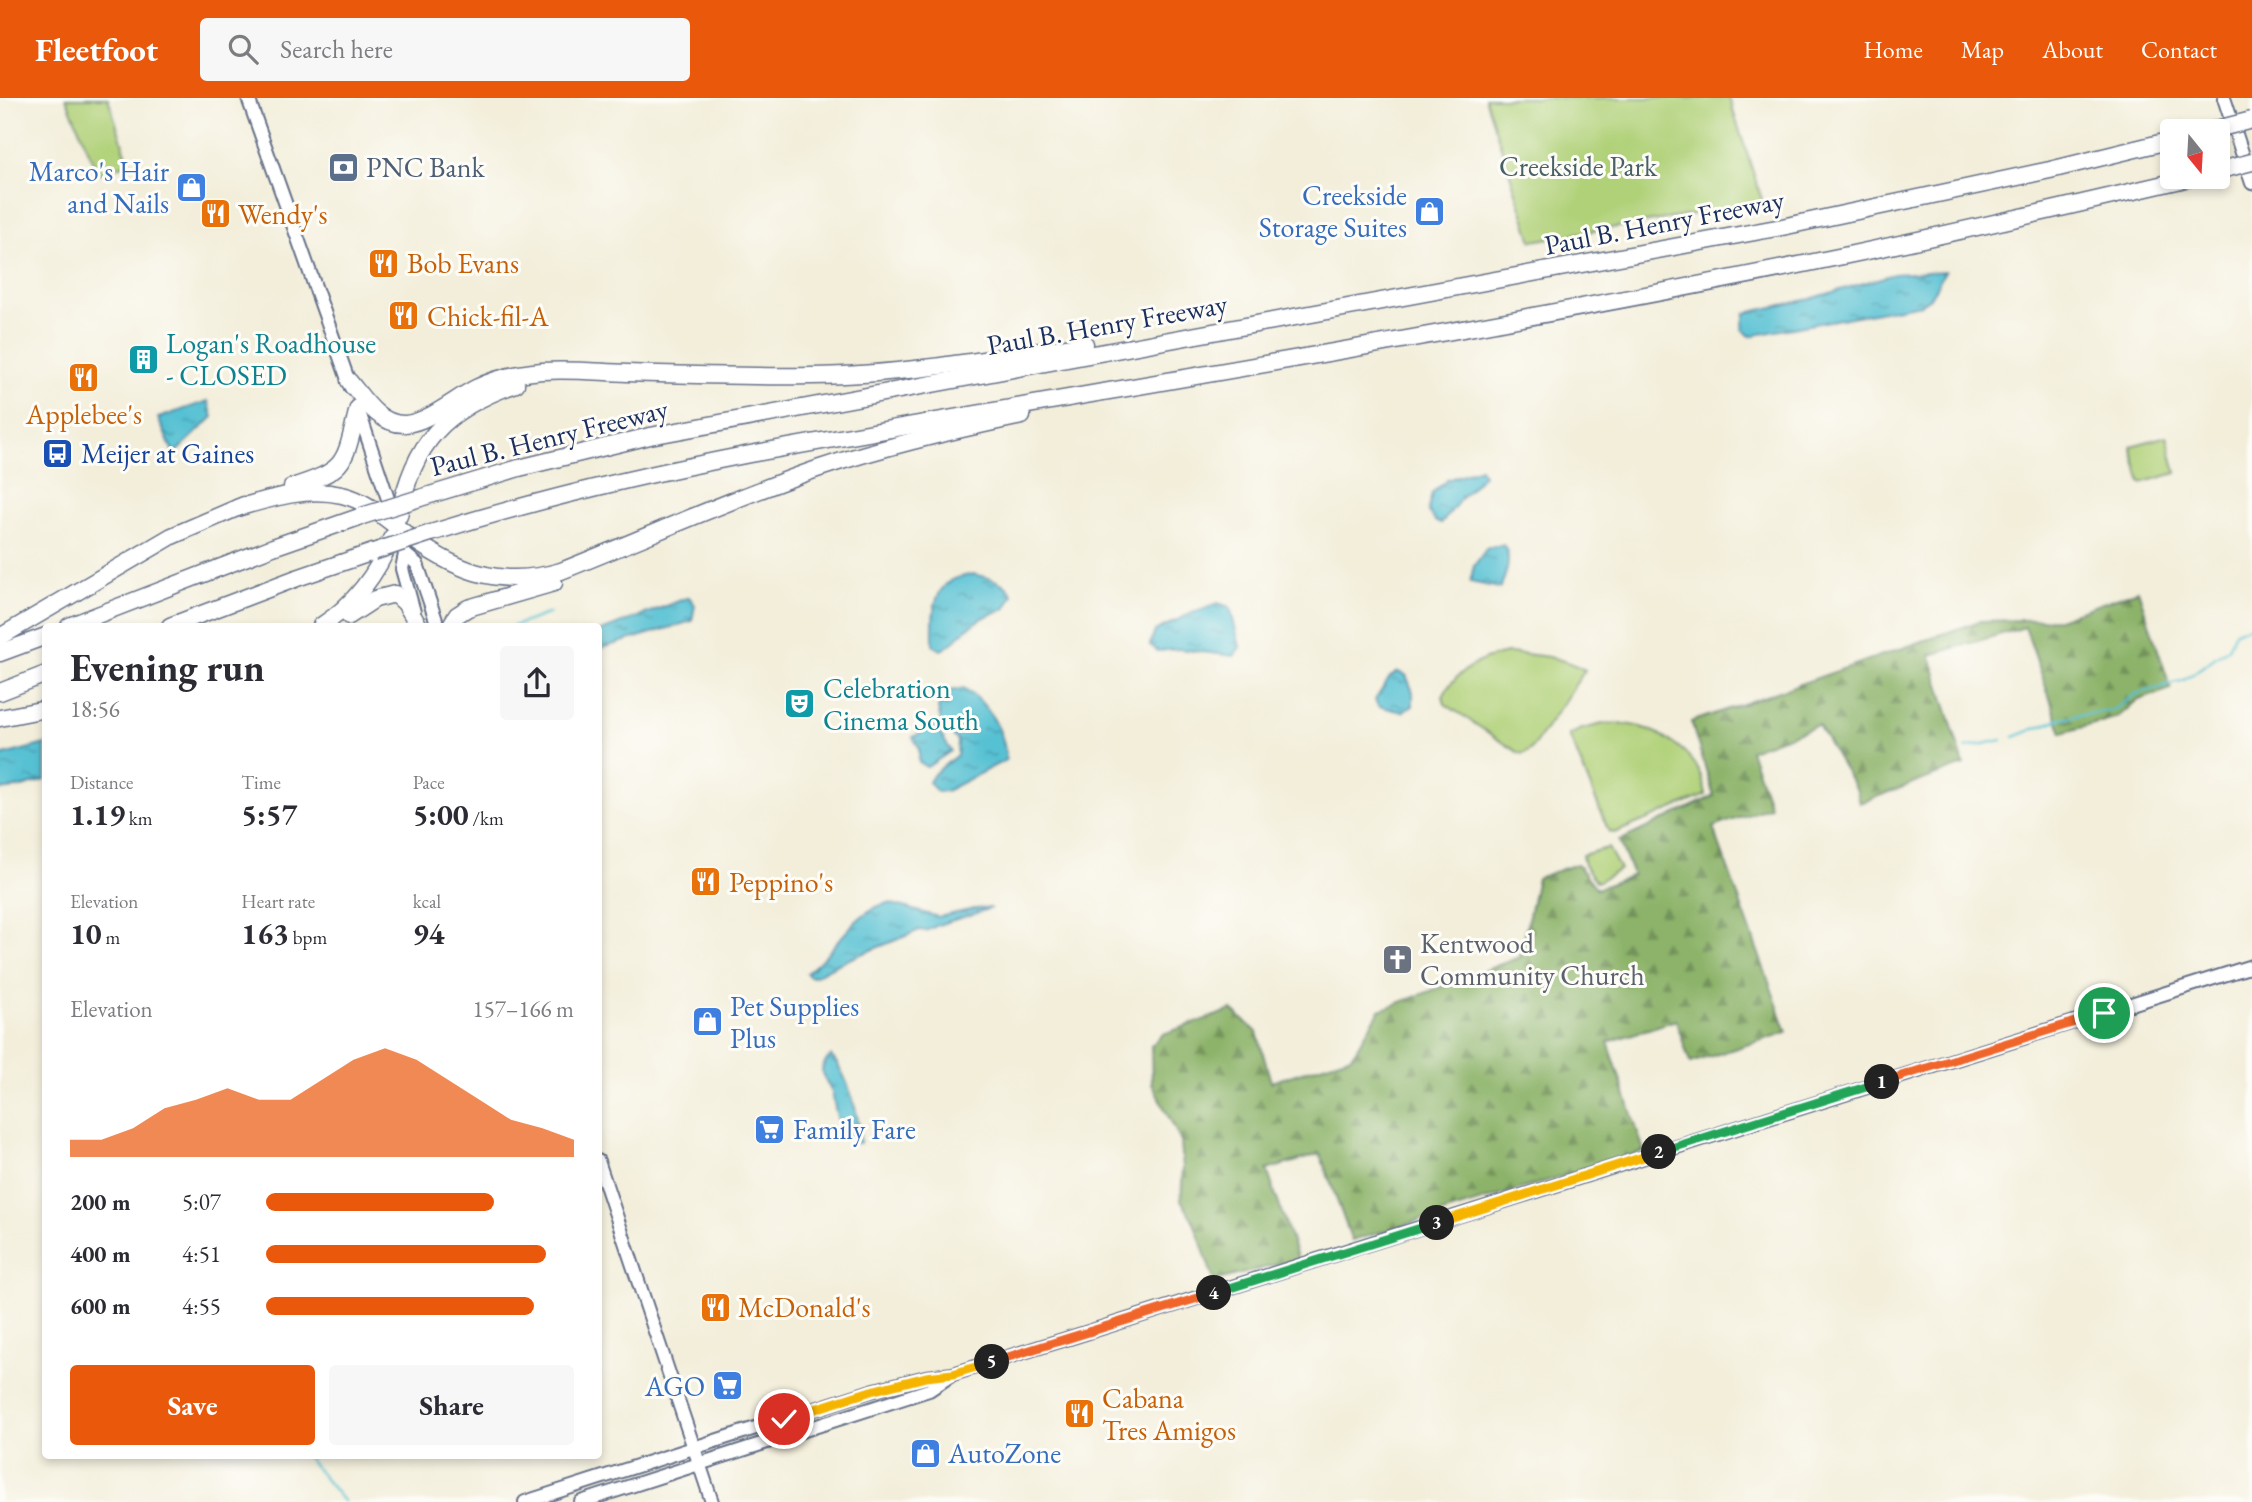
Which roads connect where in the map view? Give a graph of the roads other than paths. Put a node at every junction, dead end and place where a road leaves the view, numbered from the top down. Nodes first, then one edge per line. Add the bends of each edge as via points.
1 (248, 98) edge
2 (2224, 98) edge
3 (2252, 120) edge
4 (2230, 126) edge
5 (2160, 143) edge
6 (2252, 162) edge
7 (2230, 168) edge
8 (2252, 183) edge
9 (2160, 185) edge
10 (1423, 292) junction
11 (1350, 348) junction
12 (626, 373) junction
13 (349, 381) junction
14 (358, 408) junction
15 (237, 508) junction
16 (676, 525) junction
17 (396, 526) junction
18 (405, 554) junction
19 (77, 623) edge
20 (178, 623) edge
21 (325, 623) edge
22 (337, 623) edge
23 (417, 623) edge
24 (418, 623) edge
25 (437, 623) edge
26 (451, 623) edge
27 (0, 637) edge
28 (42, 637) edge
29 (0, 653) edge
30 (42, 676) edge
31 (0, 692) edge
32 (42, 710) edge
33 (0, 718) edge
34 (2252, 966) edge
35 (602, 1173) edge
36 (953, 1374) junction
37 (833, 1404) junction
38 (823, 1424) junction
39 (693, 1448) junction
40 (699, 1464) junction
41 (577, 1485) junction
42 (525, 1502) edge
43 (555, 1502) edge
44 (581, 1502) edge
45 (712, 1502) edge

1 - 13 main road
2 - 8 main road
3 - 4 highway, bridge
5 - 10 highway, Paul B. Henry Freeway via 1826,218
6 - 7 highway, bridge
9 - 11 highway via 1846,256
10 - 12 highway via 882,373
10 - 19 highway, Paul B. Henry Freeway, bridge via 650,436 519,468 273,547
11 - 16 highway via 920,438 785,480
11 - 20 highway, bridge via 644,475 432,533
12 - 13 highway via 564,370 507,377 404,424 379,416
12 - 17 highway via 530,380 462,410 436,430 417,456
13 - 14 main road
14 - 15 highway via 347,452 333,470
14 - 17 main road
15 - 17 highway via 283,495 326,492 355,499
15 - 27 highway via 172,536
16 - 17 highway via 561,571 515,579 484,576 456,566
16 - 26 highway via 566,579 462,611
17 - 18 main road
17 - 21 highway via 383,561 358,597
18 - 24 main road via 402,569
18 - 25 main road via 417,564
22 - 23 highway via 392,594 402,599
28 - 29 highway
30 - 31 highway
32 - 33 highway
34 - 36 main road
35 - 39 main road
36 - 37 main road via 926,1377
36 - 38 main road via 929,1390
37 - 38 main road via 831,1416
37 - 39 main road
38 - 40 main road
39 - 40 main road
39 - 41 main road
40 - 44 main road
40 - 45 main road
41 - 42 main road
41 - 43 main road

